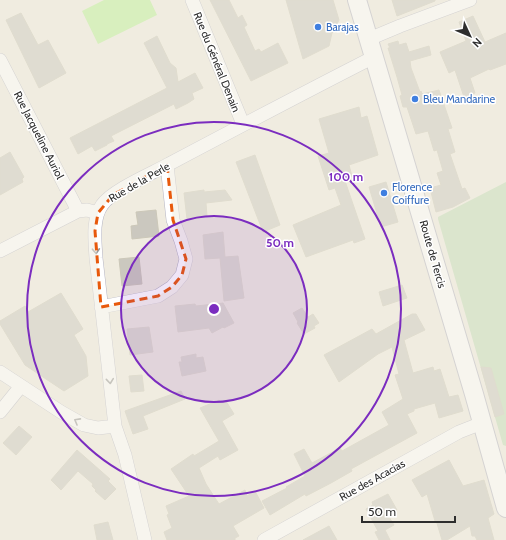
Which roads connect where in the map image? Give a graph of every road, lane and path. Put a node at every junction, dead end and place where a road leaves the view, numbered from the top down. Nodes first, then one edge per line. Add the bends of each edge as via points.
1 (192, 0) edge
2 (357, 0) edge
3 (470, 0) edge
4 (369, 39) junction
5 (374, 57) junction
6 (0, 60) edge
7 (243, 124) junction
8 (167, 165) junction
9 (78, 210) junction
10 (98, 213) junction
11 (0, 251) edge
12 (101, 307) junction
13 (0, 372) edge
14 (21, 386) junction
15 (0, 412) edge
16 (482, 423) junction
17 (115, 426) junction
18 (500, 465) edge
19 (506, 508) edge
20 (145, 540) edge
21 (264, 540) edge

1 - 7 street, Rue du Général Denain
2 - 4 main road, Route de Tercis
3 - 4 street
4 - 5 main road, Route de Tercis
5 - 7 street, Rue de la Perle
5 - 16 main road, Route de Tercis
6 - 9 street, Rue Jacqueline Auriol
7 - 8 street, Rue de la Perle
8 - 10 street, Rue de la Perle via 113,195 102,204
8 - 12 street via 172,220 186,259 182,275 172,287 158,296
9 - 10 street
9 - 11 street
10 -> 12 street, Rue de la Perle via 95,231
12 -> 17 street, Rue de la Perle
13 - 14 street
14 - 15 street
17 -> 14 street via 98,428 84,425
16 - 18 main road, Route de Tercis
16 - 21 street, Rue des Acacias via 459,432
17 - 20 street, Rue de la Perle via 125,455
18 - 19 main road, Route de Tercis

